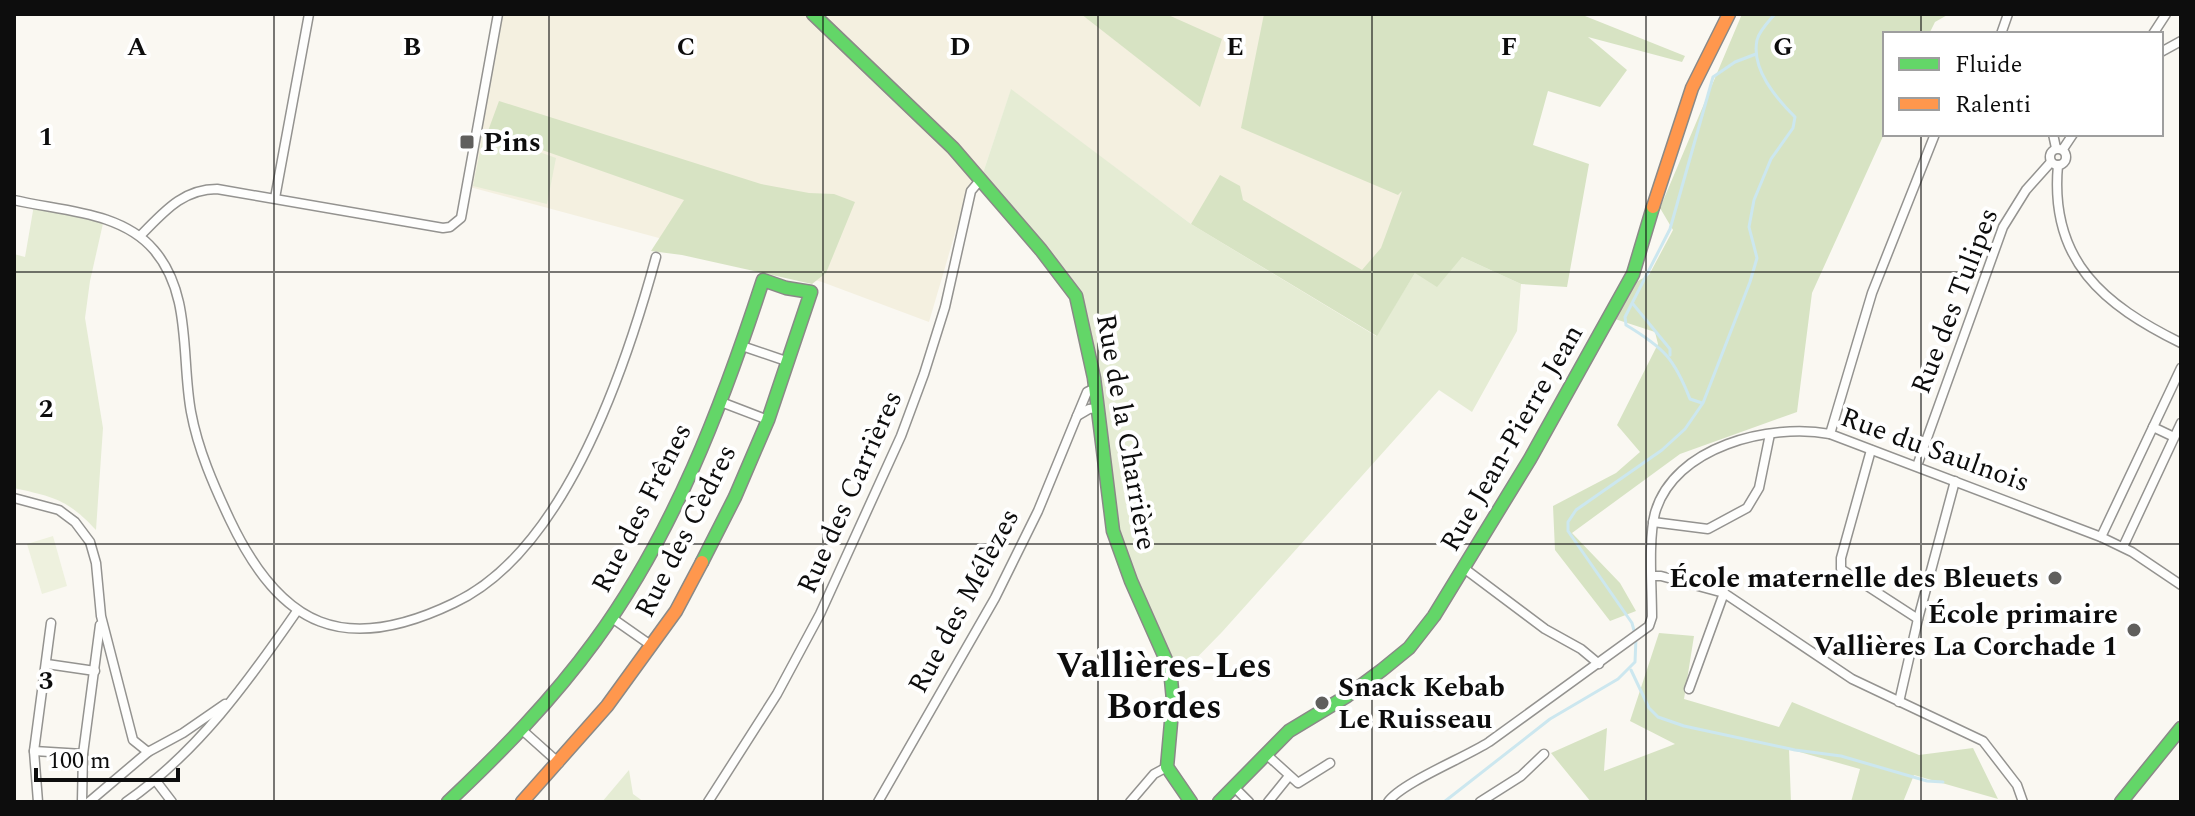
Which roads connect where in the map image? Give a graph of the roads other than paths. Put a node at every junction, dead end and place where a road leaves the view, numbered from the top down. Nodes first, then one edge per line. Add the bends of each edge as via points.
1 (309, 14) edge
2 (498, 14) edge
3 (813, 14) edge
4 (1729, 14) edge
5 (2166, 14) edge
6 (2154, 32) edge
7 (2181, 41) edge
8 (2163, 51) edge
9 (1934, 136) edge
10 (2054, 136) edge
11 (2071, 136) edge
12 (2060, 149) junction
13 (2055, 164) junction
14 (981, 179) junction
15 (275, 198) junction
16 (14, 200) edge
17 (140, 236) junction
18 (656, 257) dead end
19 (763, 280) joint
20 (2181, 343) edge
21 (742, 346) junction
22 (789, 362) junction
23 (2181, 368) edge
24 (1095, 388) junction
25 (721, 402) junction
26 (1097, 408) junction
27 (1077, 416) junction
28 (768, 420) junction
29 (2181, 423) edge
30 (2153, 427) junction
31 (1770, 434) junction
32 (1830, 434) junction
33 (2174, 437) junction
34 (1871, 450) junction
35 (1917, 466) junction
36 (1955, 481) junction
37 (14, 498) edge
38 (1653, 522) junction
39 (2101, 537) junction
40 (2123, 547) junction
41 (1465, 569) junction
42 (1652, 576) junction
43 (2181, 585) edge
44 (1724, 593) junction
45 (297, 611) junction
46 (101, 616) junction
47 (612, 618) junction
48 (1918, 619) junction
49 (51, 623) dead end
50 (652, 646) junction
51 (97, 652) junction
52 (109, 652) junction
53 (47, 664) junction
54 (1599, 664) junction
55 (95, 671) junction
56 (1689, 689) dead end
57 (235, 695) junction
58 (1899, 702) junction
59 (2181, 728) edge
60 (521, 729) junction
61 (183, 733) junction
62 (192, 748) junction
63 (34, 751) junction
64 (148, 752) junction
65 (83, 754) junction
66 (1544, 754) dead end
67 (1267, 755) junction
68 (559, 763) junction
69 (1330, 763) dead end
70 (1167, 767) junction
71 (1289, 776) junction
72 (156, 781) junction
73 (1235, 788) junction
74 (449, 801) edge
75 (38, 802) edge
76 (82, 802) edge
77 (89, 802) edge
78 (126, 802) edge
79 (172, 802) edge
80 (522, 802) edge
81 (708, 802) edge
82 (878, 802) edge
83 (1130, 802) edge
84 (1191, 802) edge
85 (1219, 802) edge
86 (1249, 802) edge
87 (1268, 802) edge
88 (1388, 802) edge
89 (1480, 802) edge
90 (2023, 802) edge
91 (2121, 802) edge

1 - 15 street
2 - 15 street via 456,223 443,228
3 - 14 street, Rue de la Charrière
4 - 41 street, Rue Jean-Pierre Jean via 1680,120 1633,274
5 - 6 street
7 - 8 street
9 - 32 street via 1872,293
10 - 12 street
11 - 12 street
12 - 13 street via 2052,154
12 - 13 street via 2066,159
13 - 20 street via 2067,239 2080,266 2116,306
13 - 35 street, Rue des Tulipes via 2026,190 2003,227
14 - 24 street, Rue de la Charrière via 1072,289
14 - 81 street, Rue des Carrières via 971,191 924,374 883,477 784,681
15 - 17 street via 217,189 193,192 171,205
16 - 17 street via 104,219
17 - 45 street via 166,267 180,302 192,415 208,470 249,556
18 - 45 street via 630,346 595,429 560,495 515,557 468,595 423,617 353,629
19 - 21 street, Rue des Frênes
19 - 22 street, Rue des Cèdres via 811,292
21 - 22 street
21 - 25 street, Rue des Frênes
22 - 28 street, Rue des Cèdres
23 - 30 street
24 - 26 street, Rue de la Charrière
24 - 27 street, Rue des Mélèzes via 1082,399
25 - 28 street
25 - 47 street, Rue des Frênes via 651,553
26 - 27 street
26 - 70 street, Rue de la Charrière via 1113,531 1171,677
27 - 82 street, Rue des Mélèzes via 995,598
28 - 50 street, Rue des Cèdres via 735,497
29 - 33 street
30 - 33 street
30 - 39 street
31 - 32 street, Rue du Saulnois
31 - 38 street, Rue du Saulnois via 1715,449 1685,467 1662,495
31 - 38 street via 1759,488 1747,508 1708,529
32 - 34 street, Rue du Saulnois
33 - 40 street
34 - 35 street, Rue du Saulnois
34 - 48 street via 1841,569
35 - 36 street, Rue du Saulnois
36 - 39 street, Rue du Saulnois
36 - 48 street
37 - 46 street via 59,510 83,531 96,563
38 - 42 street, Rue du Saulnois
39 - 40 street, Rue du Saulnois
40 - 43 street, Rue du Saulnois
41 - 54 street
41 - 67 street, Rue Jean-Pierre Jean via 1409,648 1350,694 1289,731
42 - 44 street
42 - 54 street, Rue du Saulnois via 1649,626
44 - 56 street
44 - 58 street via 1852,679
45 - 57 street
46 - 51 street
46 - 52 street
47 - 50 street
47 - 60 street, Rue des Frênes
48 - 58 street
49 - 53 street
50 - 68 street, Rue des Cèdres
51 - 52 street
51 - 55 street
52 - 64 street via 133,740
53 - 55 street
53 - 63 street
54 - 88 street via 1489,742 1400,789
55 - 65 street
57 - 61 street
57 - 62 street
58 - 90 street via 1983,741 2017,785
59 - 91 street
60 - 68 street
60 - 74 street, Rue des Frênes
61 - 62 street
61 - 64 street
62 - 72 street
63 - 65 street
63 - 75 street
64 - 77 street
65 - 76 street
66 - 89 street
67 - 71 street
67 - 73 street, Rue Jean-Pierre Jean
68 - 80 street, Rue des Cèdres
69 - 71 street via 1301,782
70 - 83 street
70 - 84 street
71 - 87 street
72 - 78 street
72 - 79 street
73 - 85 street, Rue Jean-Pierre Jean
73 - 86 street

